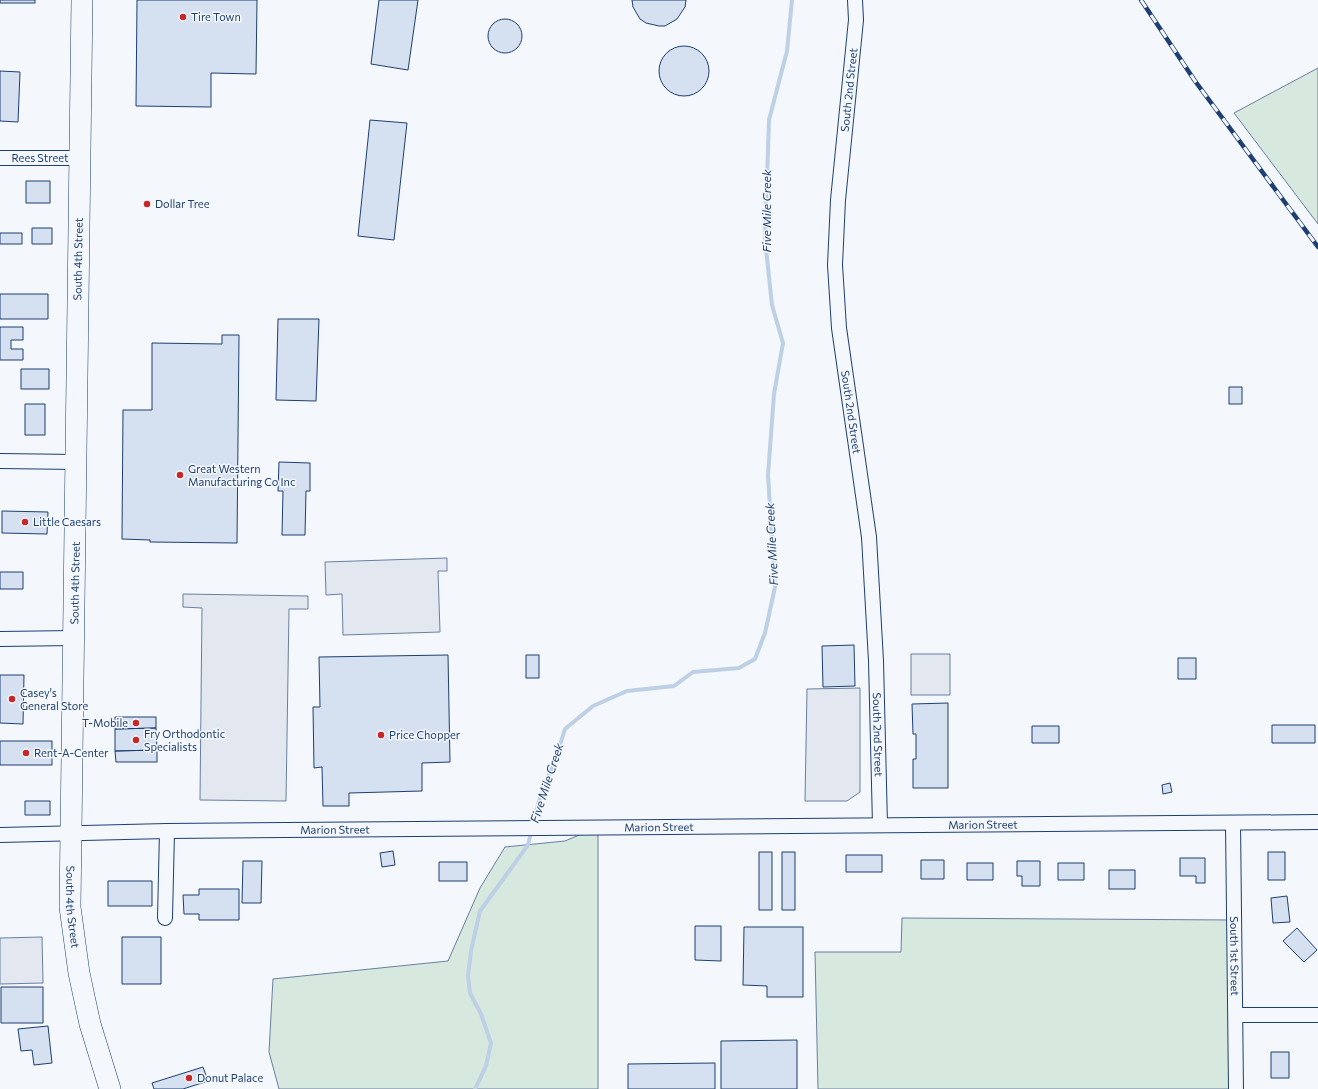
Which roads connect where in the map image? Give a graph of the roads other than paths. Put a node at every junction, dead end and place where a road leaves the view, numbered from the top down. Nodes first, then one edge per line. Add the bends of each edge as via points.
1 (82, 0) edge
2 (855, 0) edge
3 (0, 158) edge
4 (80, 158) junction
5 (0, 461) edge
6 (76, 462) junction
7 (74, 638) junction
8 (0, 639) edge
9 (1318, 822) edge
10 (1233, 824) junction
11 (880, 825) junction
12 (167, 831) junction
13 (71, 833) junction
14 (0, 835) edge
15 (165, 918) dead end
16 (1236, 1015) junction
17 (1318, 1015) edge
18 (110, 1089) edge
19 (1236, 1089) edge

1 - 4 highway, South 4th Street
2 - 11 street, South 2nd Street via 856,20 838,200 835,265 839,328 869,537 876,660
3 - 4 street, Rees Street
4 - 6 highway, South 4th Street
5 - 6 street
6 - 7 highway, South 4th Street
7 - 8 street
7 - 13 highway, South 4th Street
9 - 10 street, Marion Street
10 - 11 street, Marion Street
10 - 16 street, South 1st Street
11 - 12 street, Marion Street
12 - 13 street, Marion Street
12 - 15 street
13 - 14 street, Marion Street
13 - 18 highway, South 4th Street via 70,908 79,973 90,1024
16 - 17 street
16 - 19 street, South 1st Street

